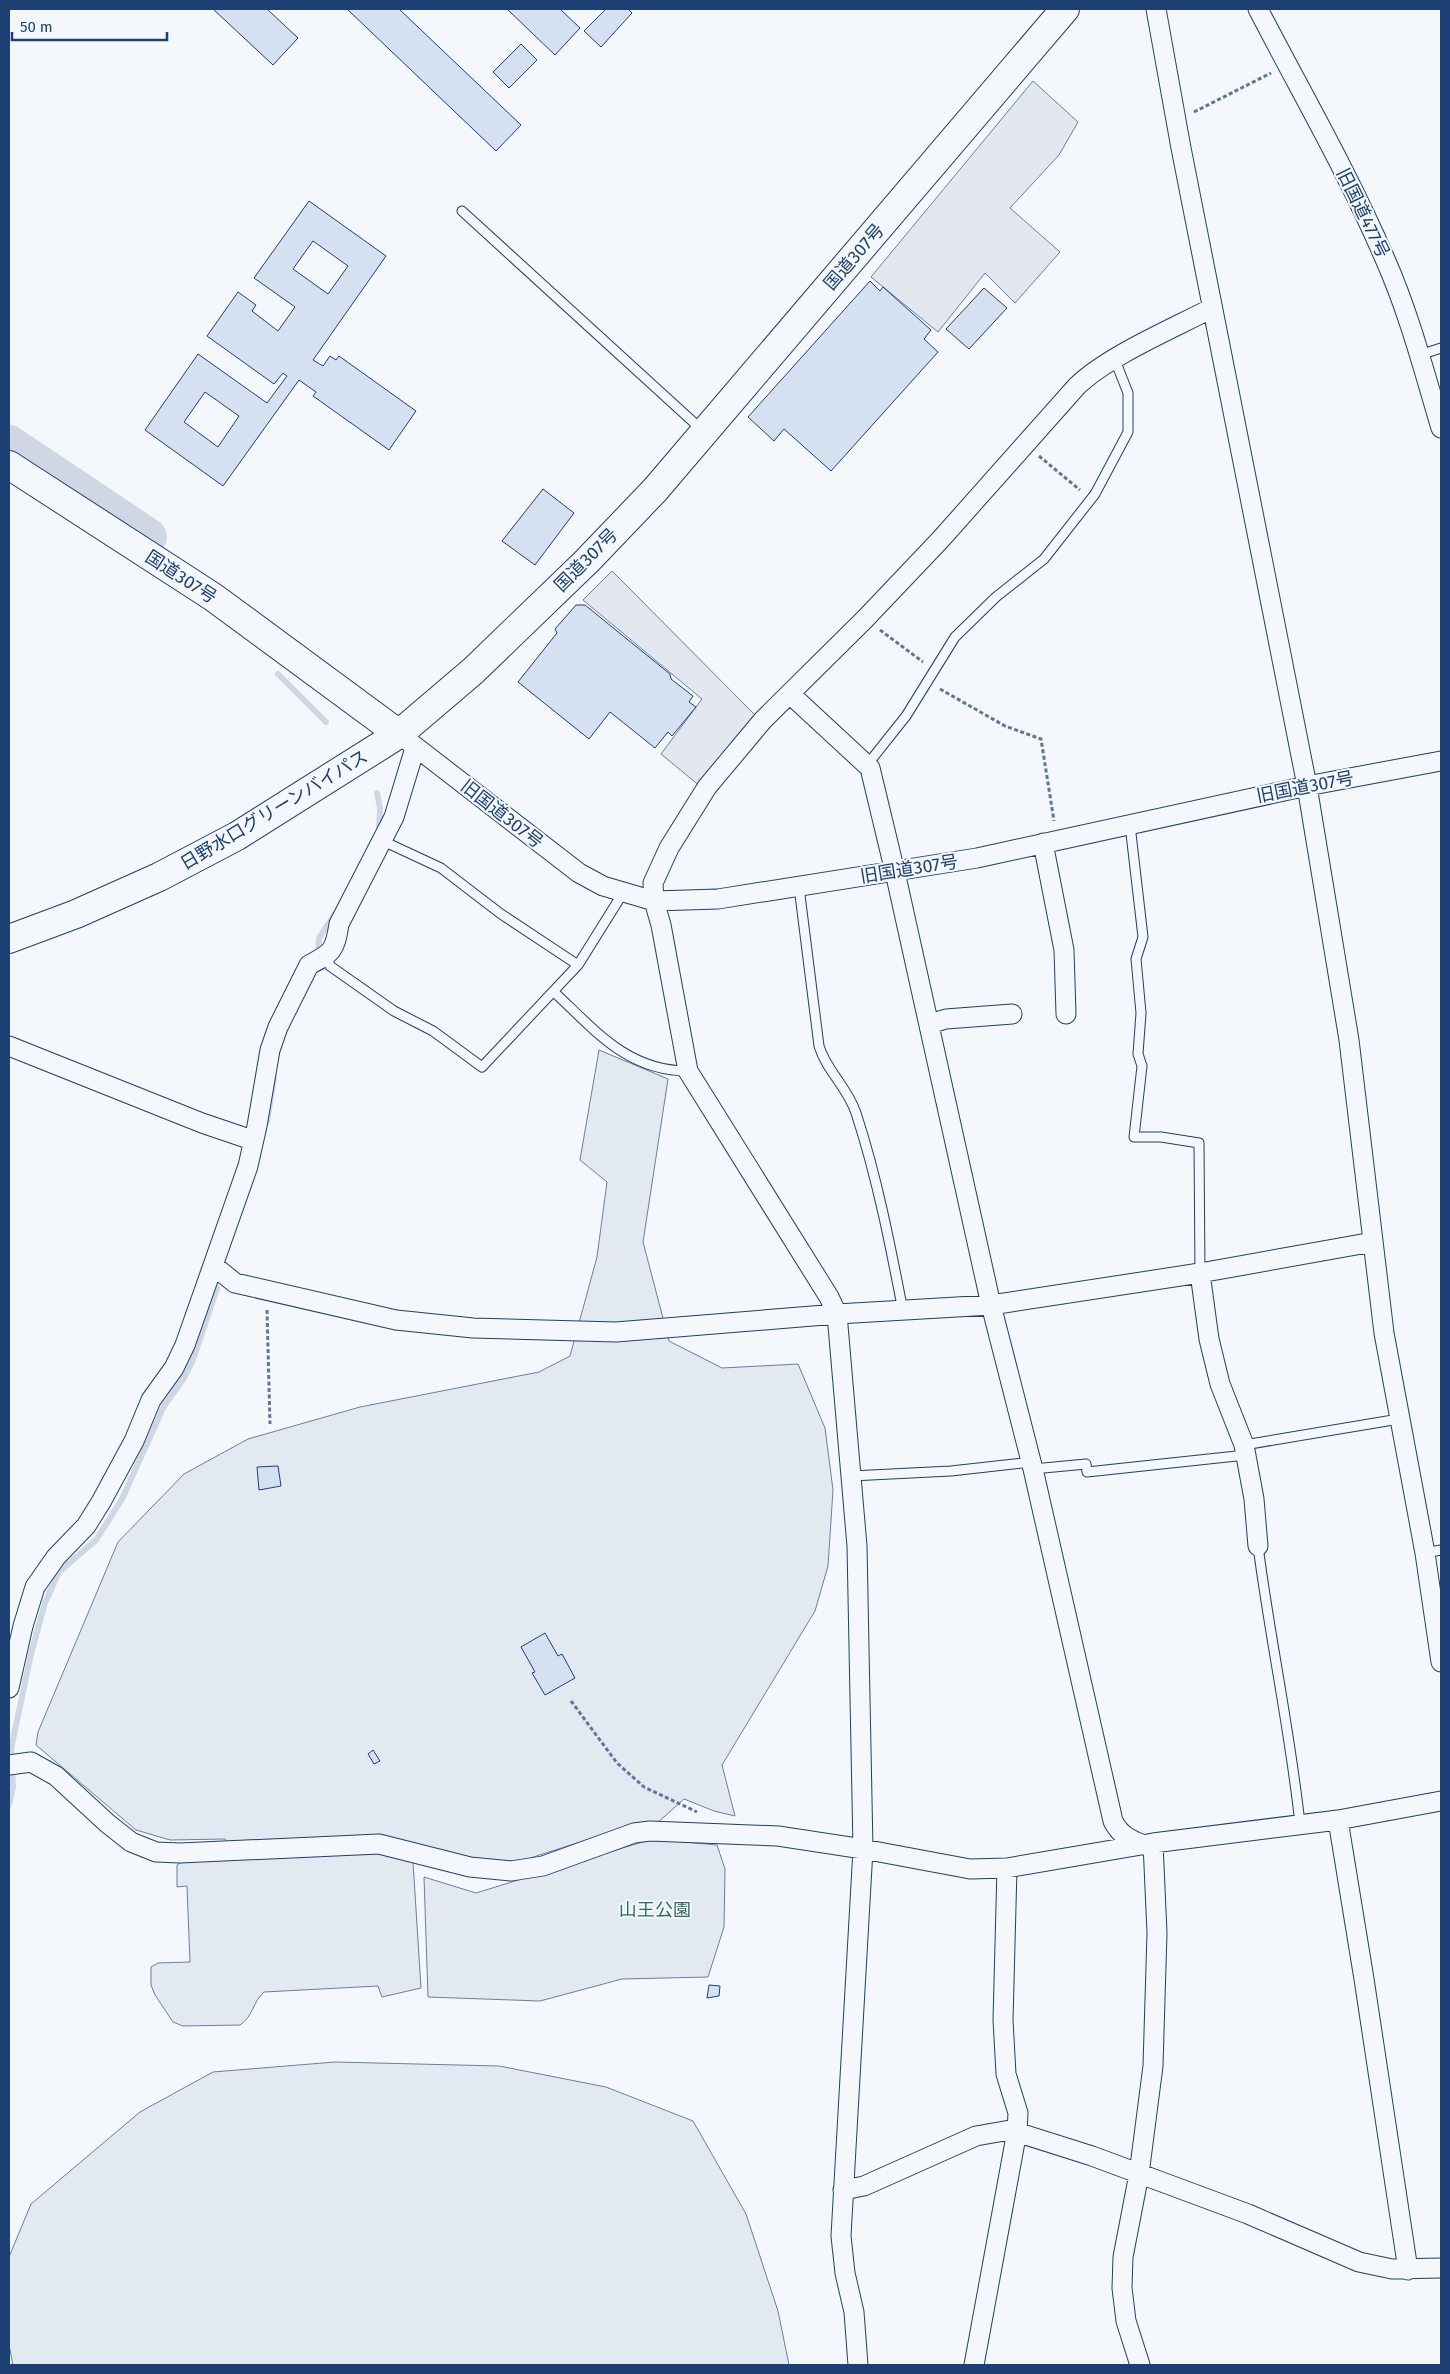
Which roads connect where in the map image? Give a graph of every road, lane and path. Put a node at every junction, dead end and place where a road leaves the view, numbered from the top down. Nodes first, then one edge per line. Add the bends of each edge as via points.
1 (1064, 9) edge
2 (1156, 9) edge
3 (1258, 9) edge
4 (1287, 64) junction
5 (1176, 120) junction
6 (462, 211) dead end
7 (1212, 308) junction
8 (1441, 348) edge
9 (1420, 355) junction
10 (1115, 360) junction
11 (1441, 428) edge
12 (704, 432) junction
13 (1026, 445) junction
14 (9, 465) edge
15 (1095, 494) junction
16 (865, 619) junction
17 (934, 670) junction
18 (926, 681) junction
19 (790, 694) junction
20 (407, 741) junction
21 (1441, 761) edge
22 (867, 765) junction
23 (1307, 786) junction
24 (1130, 825) junction
25 (383, 840) junction
26 (1050, 842) junction
27 (895, 872) junction
28 (799, 887) junction
29 (623, 894) junction
30 (654, 901) junction
31 (9, 939) edge
32 (321, 959) junction
33 (578, 965) junction
34 (554, 992) junction
35 (1012, 1014) dead end
36 (1066, 1014) dead end
37 (929, 1024) junction
38 (9, 1046) edge
39 (688, 1071) junction
40 (252, 1140) junction
41 (1374, 1242) junction
42 (214, 1266) junction
43 (1200, 1273) junction
44 (267, 1292) junction
45 (991, 1305) junction
46 (903, 1311) junction
47 (837, 1314) junction
48 (1399, 1419) junction
49 (270, 1424) dead end
50 (1245, 1450) junction
51 (1032, 1466) junction
52 (851, 1476) junction
53 (1258, 1546) joint
54 (1433, 1551) edge
55 (1441, 1662) edge
56 (9, 1688) edge
57 (571, 1700) dead end
58 (18, 1763) edge
59 (1441, 1801) edge
60 (705, 1816) dead end
61 (1338, 1820) junction
62 (1300, 1824) junction
63 (1148, 1844) junction
64 (863, 1849) junction
65 (1007, 1868) junction
66 (1016, 2131) junction
67 (1140, 2174) junction
68 (843, 2190) junction
69 (1441, 2268) edge
70 (1408, 2270) junction
71 (858, 2365) edge
72 (974, 2365) edge
73 (1140, 2365) edge

1 - 12 highway, 国道307号
2 - 5 street
3 - 4 street, 旧国道477号
4 - 5 path
4 - 9 street, 旧国道477号 via 1365,214 1400,294
5 - 7 street
6 - 12 lane
7 - 10 street
7 - 23 street
8 - 9 lane
9 - 11 street, 旧国道477号
10 - 13 street via 1086,377
10 - 15 lane via 1128,393 1128,432
12 - 20 highway, 国道307号 via 587,560 473,671
13 - 15 path via 1072,485 1087,494
13 - 16 street
14 - 20 highway, 国道307号 via 213,597
15 - 17 lane via 1044,559 996,597 955,637
16 - 17 path
16 - 19 street
17 - 18 lane
18 - 22 lane via 906,716
18 - 26 path via 998,722 1041,739
19 - 22 street
19 - 30 street via 763,720 707,787 669,848 653,883
20 - 25 street via 394,817
20 - 29 street, 旧国道307号 via 579,873
20 - 31 highway, 日野水口グリーンバイパス via 168,873 76,914
21 - 23 street, 旧国道307号
22 - 27 street
23 - 24 street, 旧国道307号
23 - 41 street via 1349,1040
24 - 26 street, 旧国道307号
24 - 43 lane via 1143,937 1136,959 1141,1014 1138,1054 1142,1066 1134,1137 1161,1137 1200,1144
25 - 32 street via 339,924 337,939
25 - 33 lane via 441,868
26 - 27 street, 旧国道307号
26 - 36 street via 1064,950
27 - 28 street, 旧国道307号
27 - 37 street
28 - 30 street, 旧国道307号 via 698,902
28 - 46 lane via 819,1046 823,1061 844,1087 855,1111 880,1196
29 - 30 street, 旧国道307号
29 - 33 lane
30 - 39 street
32 - 34 lane via 394,1011 433,1031 482,1067
32 - 40 street via 309,965 278,1027 270,1050
33 - 34 lane
34 - 39 lane via 624,1054 663,1067
35 - 37 street via 946,1019
37 - 45 street
38 - 40 street
39 - 47 street
40 - 42 street via 248,1166
41 - 43 street
41 - 48 street via 1384,1333
42 - 44 street via 235,1283
42 - 56 street via 185,1345 174,1368 150,1400 115,1479 86,1526 56,1557 35,1587 22,1626
43 - 45 street
43 - 50 street via 1209,1339 1220,1384
44 - 47 street via 396,1320 473,1328 581,1332 673,1329
44 - 49 path
45 - 46 street
45 - 51 street
46 - 47 street
47 - 52 street
48 - 50 lane
48 - 54 street
50 - 51 lane via 1087,1472 1086,1464
50 - 53 street
51 - 52 lane
51 - 63 street via 1113,1821 1118,1831 1130,1840
52 - 64 street via 857,1546
53 - 62 lane
54 - 55 street
57 - 60 path via 617,1763 644,1787
58 - 64 street via 31,1762 56,1776 131,1842 156,1852 379,1844 470,1867 512,1871 543,1866 634,1833 650,1831 778,1836
59 - 61 street
61 - 62 street
61 - 70 street
62 - 63 street
63 - 65 street
63 - 67 street via 1156,1933 1156,1998 1153,2066
64 - 65 street via 970,1869
64 - 68 street
65 - 66 street via 1003,2020 1006,2074 1018,2113
66 - 67 street
66 - 68 street via 976,2136 864,2186
66 - 72 street
67 - 70 street via 1248,2214 1358,2262
67 - 73 street via 1123,2257 1122,2288 1126,2321
68 - 71 street via 841,2236 854,2312
69 - 70 street

